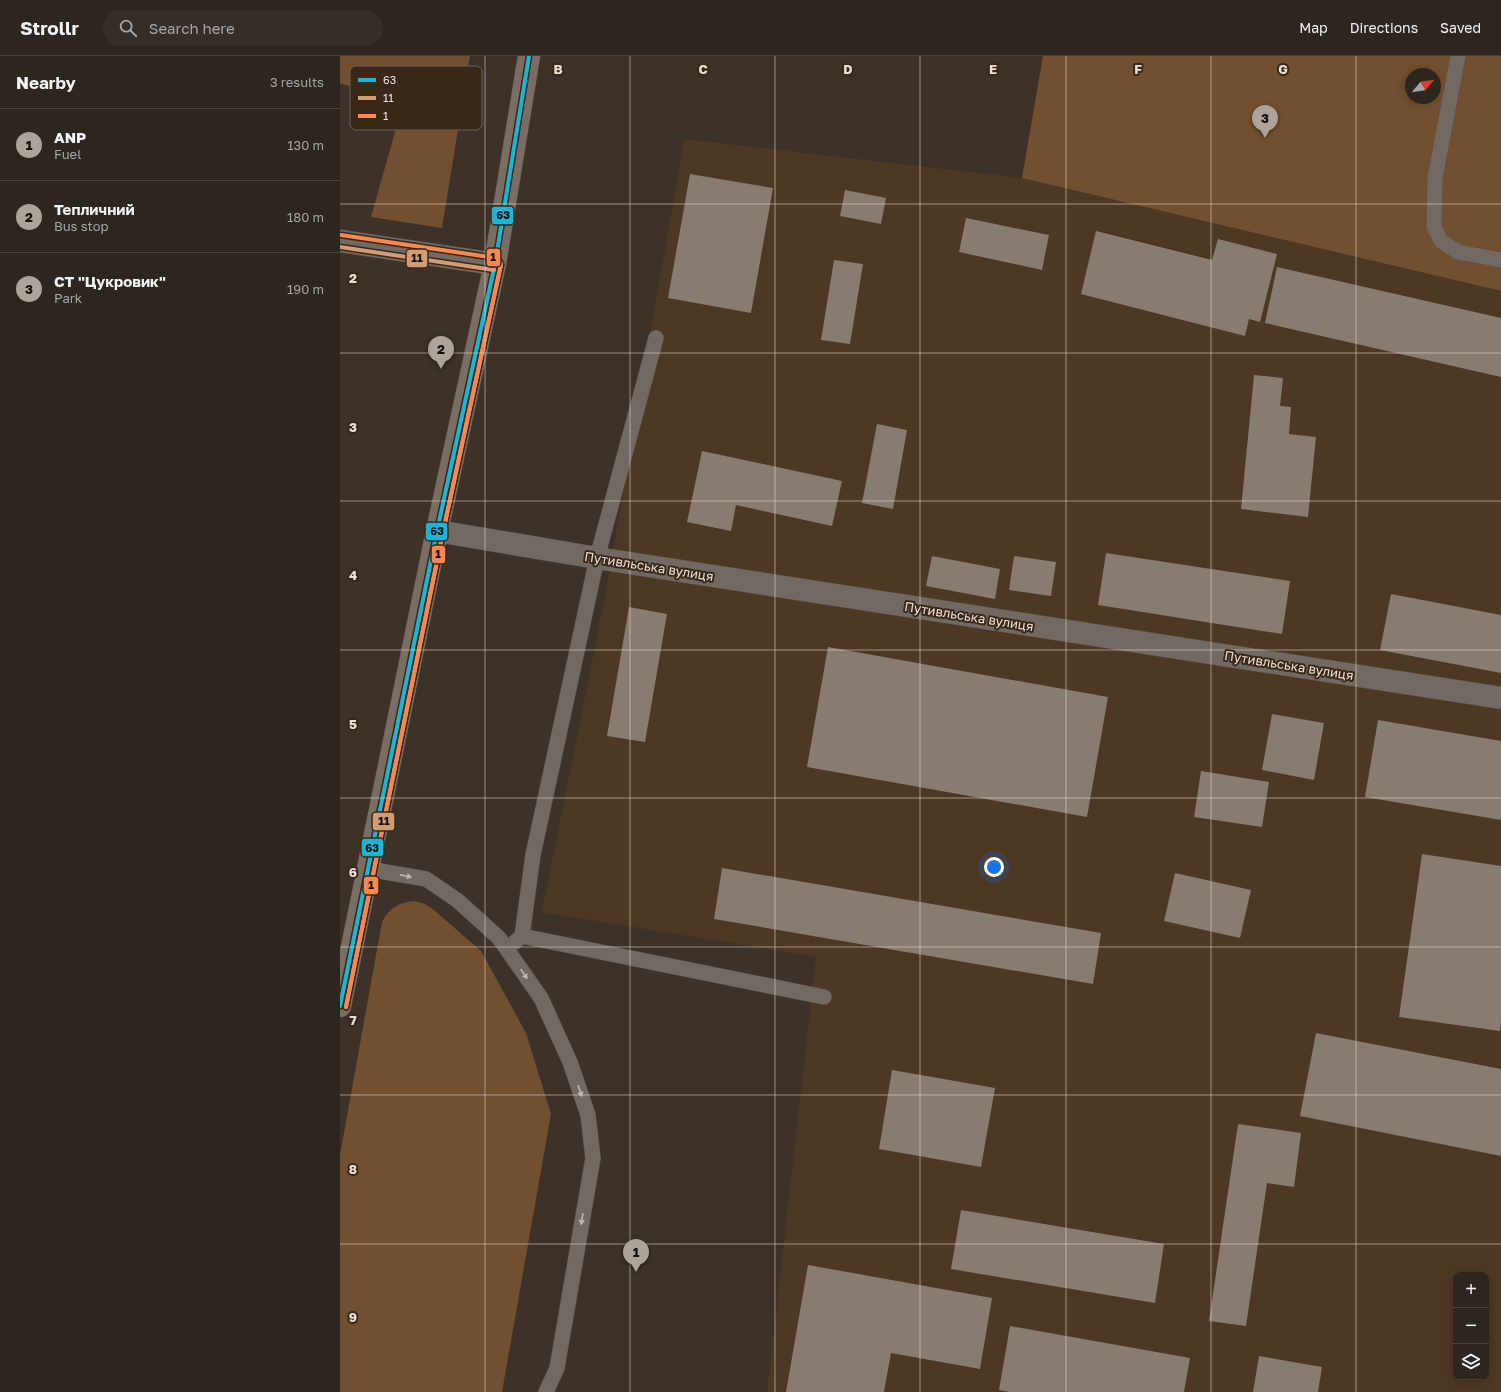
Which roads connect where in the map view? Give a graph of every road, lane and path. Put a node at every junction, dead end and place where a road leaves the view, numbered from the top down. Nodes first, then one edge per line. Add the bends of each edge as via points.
1 (529, 56) edge
2 (1458, 56) edge
3 (340, 241) edge
4 (1501, 260) edge
5 (495, 264) junction
6 (656, 338) dead end
7 (437, 531) junction
8 (597, 558) junction
9 (1501, 698) edge
10 (368, 869) junction
11 (522, 936) junction
12 (507, 950) junction
13 (824, 998) dead end
14 (340, 1006) edge
15 (546, 1392) edge

1 - 5 main road
2 - 4 lane via 1435,178 1434,227 1441,241 1458,252
3 - 5 street
5 - 7 main road
6 - 8 lane
7 - 8 street, Путивльська вулиця
7 - 10 main road
8 - 9 street, Путивльська вулиця
8 - 11 lane via 533,855
10 -> 12 lane via 426,879 458,900 499,938
10 - 14 main road
11 - 12 lane
11 - 13 lane
12 -> 15 lane via 541,998 570,1062 588,1116 592,1158 557,1368

